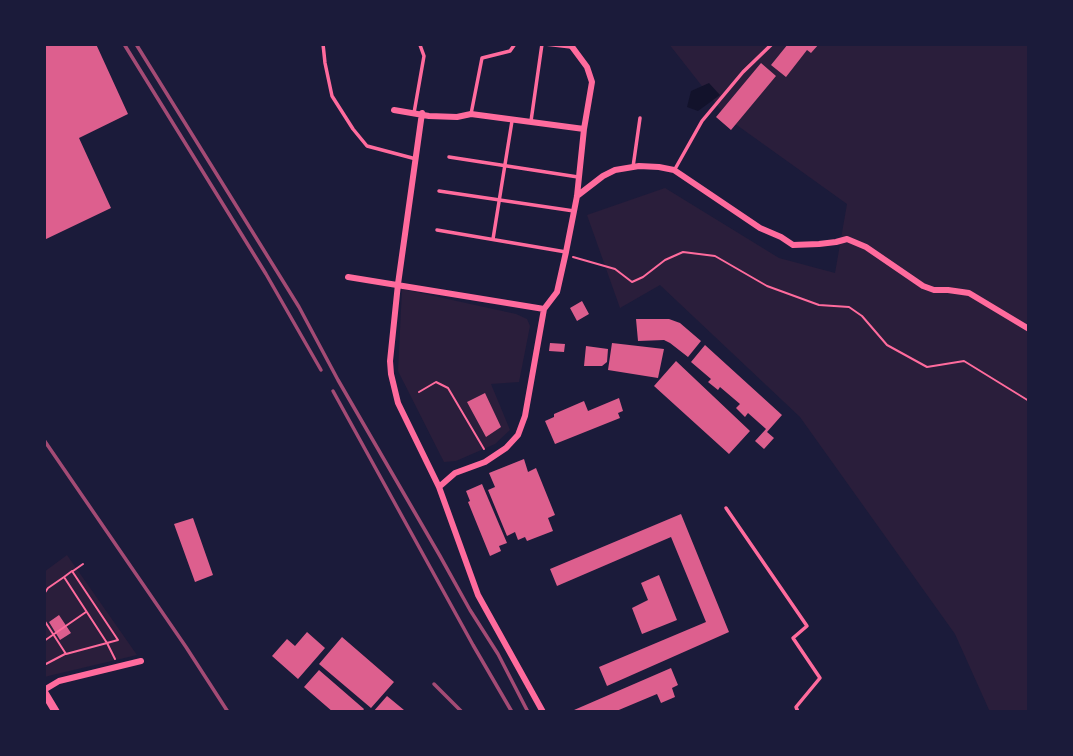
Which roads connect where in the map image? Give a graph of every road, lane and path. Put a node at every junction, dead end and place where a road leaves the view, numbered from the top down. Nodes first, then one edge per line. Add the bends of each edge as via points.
1 (323, 44) edge
2 (418, 44) edge
3 (515, 44) edge
4 (544, 44) edge
5 (772, 44) edge
6 (571, 45) edge
7 (394, 110) dead end
8 (414, 113) junction
9 (422, 113) junction
10 (471, 114) junction
11 (640, 118) dead end
12 (512, 121) junction
13 (530, 123) junction
14 (584, 129) junction
15 (449, 158) dead end
16 (416, 159) junction
17 (505, 166) junction
18 (633, 167) junction
19 (674, 170) junction
20 (579, 177) junction
21 (439, 191) dead end
22 (577, 196) junction
23 (500, 200) junction
24 (574, 211) junction
25 (437, 230) dead end
26 (493, 239) junction
27 (566, 254) junction
28 (348, 277) dead end
29 (398, 284) junction
30 (544, 309) junction
31 (1029, 329) edge
32 (419, 392) dead end
33 (1029, 401) edge
34 (484, 449) dead end
35 (439, 487) junction
36 (726, 508) dead end
37 (83, 564) dead end
38 (72, 572) junction
39 (64, 577) junction
40 (44, 594) edge
41 (86, 611) junction
42 (44, 620) edge
43 (54, 635) junction
44 (44, 641) edge
45 (107, 643) junction
46 (66, 654) junction
47 (116, 660) dead end
48 (141, 660) dead end
49 (44, 665) edge
50 (44, 691) edge
51 (56, 712) edge
52 (543, 712) edge
53 (798, 712) edge

1 - 16 lane via 332,96 367,146
2 - 8 lane via 424,57
3 - 10 lane via 510,51 482,58
4 - 6 lane
4 - 13 lane
5 - 19 lane via 702,121
6 - 14 street via 592,82
7 - 8 street
8 - 9 street
9 - 10 street
9 - 16 street
10 - 12 street
11 - 18 lane
12 - 13 street
12 - 17 lane
13 - 14 street
14 - 20 street
15 - 17 lane
16 - 29 street
17 - 20 lane
17 - 23 lane
18 - 19 street
18 - 22 street via 603,176
19 - 31 street via 760,228 793,244 847,239 923,286 969,293
20 - 22 street
21 - 23 lane
22 - 24 street
23 - 24 lane
23 - 26 lane
24 - 27 street
25 - 26 lane
26 - 27 lane
27 - 30 street via 557,292
27 - 33 path via 615,269 632,282 683,252 715,256 767,286 819,305 849,307 887,345 928,367 964,361
28 - 29 street
29 - 30 street
29 - 35 street via 391,374 398,403
30 - 35 street via 518,435 485,462 455,473
32 - 34 path via 436,382 448,388
35 - 52 street via 468,581
36 - 53 lane via 807,626 793,638 820,678 796,707
37 - 38 path
38 - 39 path
38 - 45 path via 118,640
39 - 40 path
39 - 41 path
41 - 43 path
41 - 45 path
42 - 43 path
43 - 44 path
43 - 46 path
45 - 46 path
45 - 47 path
46 - 49 path
48 - 50 street via 59,681
50 - 51 street

